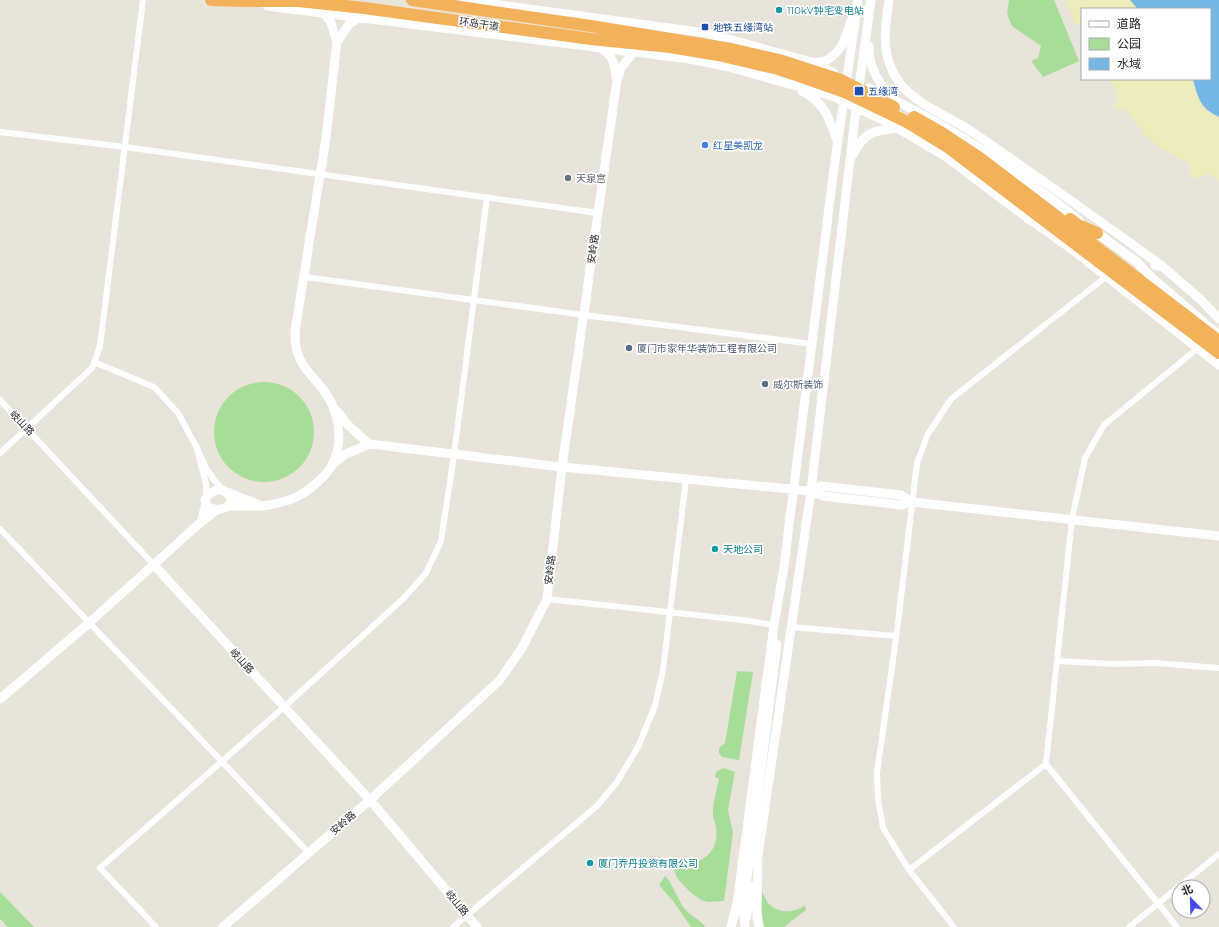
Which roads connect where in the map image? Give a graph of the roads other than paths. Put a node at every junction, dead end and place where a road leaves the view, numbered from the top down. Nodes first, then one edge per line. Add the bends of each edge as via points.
1 (143, 0) edge
2 (211, 0) edge
3 (289, 0) edge
4 (294, 0) edge
5 (412, 0) edge
6 (464, 0) edge
7 (871, 0) edge
8 (889, 0) edge
9 (858, 2) edge
10 (870, 11) junction
11 (324, 13) junction
12 (360, 17) junction
13 (337, 42) junction
14 (670, 43) junction
15 (602, 49) junction
16 (633, 53) junction
17 (808, 61) junction
18 (846, 78) junction
19 (617, 80) junction
20 (785, 82) junction
21 (860, 84) junction
22 (896, 100) junction
23 (844, 103) junction
24 (856, 109) junction
25 (897, 128) junction
26 (0, 132) edge
27 (838, 144) junction
28 (125, 147) junction
29 (850, 162) junction
30 (320, 173) junction
31 (1004, 180) junction
32 (487, 197) junction
33 (598, 213) junction
34 (1097, 233) junction
35 (1073, 250) junction
36 (1137, 262) junction
37 (1162, 266) junction
38 (1107, 276) junction
39 (305, 277) junction
40 (474, 300) junction
41 (1141, 303) joint
42 (584, 315) junction
43 (1219, 319) edge
44 (1219, 335) edge
45 (1219, 341) edge
46 (812, 344) junction
47 (1202, 345) junction
48 (1219, 353) edge
49 (1219, 356) edge
50 (94, 362) junction
51 (1219, 365) edge
52 (0, 400) edge
53 (333, 407) junction
54 (27, 428) junction
55 (370, 444) junction
56 (196, 446) junction
57 (0, 452) edge
58 (454, 455) junction
59 (333, 464) junction
60 (562, 467) junction
61 (686, 479) junction
62 (793, 489) junction
63 (811, 490) junction
64 (225, 491) junction
65 (206, 501) junction
66 (912, 502) junction
67 (228, 506) junction
68 (262, 506) junction
69 (217, 510) junction
70 (1072, 520) junction
71 (200, 522) junction
72 (0, 529) edge
73 (1219, 536) edge
74 (153, 564) junction
75 (782, 573) junction
76 (547, 599) junction
77 (670, 612) junction
78 (88, 623) junction
79 (774, 625) junction
80 (791, 627) junction
81 (896, 636) junction
82 (1057, 661) junction
83 (1219, 668) edge
84 (0, 699) edge
85 (284, 707) junction
86 (222, 762) junction
87 (1046, 764) junction
88 (370, 800) junction
89 (309, 853) junction
90 (1219, 854) edge
91 (758, 856) junction
92 (909, 870) junction
93 (1158, 904) junction
94 (468, 915) junction
95 (156, 927) edge
96 (223, 927) edge
97 (453, 927) edge
98 (477, 927) edge
99 (731, 927) edge
100 (744, 927) edge
101 (759, 927) edge
102 (954, 927) edge
103 (1129, 927) edge
104 (1177, 927) edge

1 - 28 street
2 - 4 highway
2 - 11 main road
3 - 4 highway, 环岛干道
4 - 14 highway, 环岛干道 via 591,39
5 - 14 highway, 环岛干道
6 - 17 main road via 706,33
7 - 10 main road
8 - 37 main road via 884,41 888,61 898,81 909,94 962,126 1067,197
9 - 17 main road via 842,44 835,54 823,62
9 - 18 main road
10 - 21 main road
10 - 22 main road via 869,52 872,69 882,86
11 - 12 main road
11 - 13 main road via 331,22
12 - 13 main road via 348,24
12 - 15 main road
13 - 30 main road
14 - 31 highway via 731,49 779,60 841,80 942,133 980,158
15 - 16 main road
15 - 19 main road via 609,54 615,64
16 - 19 main road via 621,68
16 - 20 main road via 729,66
17 - 18 main road
18 - 21 main road
18 - 23 main road
19 - 33 main road, 安岭路
20 - 23 main road via 832,96
20 - 27 main road via 808,94 820,104
21 - 22 main road
21 - 24 main road
22 - 34 main road via 934,120 996,159
23 - 24 main road
23 - 27 main road
24 - 25 main road
24 - 29 main road
25 - 29 main road via 880,129 868,134 858,145
25 - 35 main road via 945,156
26 - 28 street
27 - 46 main road
28 - 30 street
28 - 50 street via 100,346
29 - 63 main road
30 - 32 street
30 - 39 main road
31 - 34 highway via 1054,208 1078,225
31 - 35 highway
31 - 45 highway
31 - 47 highway
32 - 33 street
32 - 40 street
33 - 42 main road, 安岭路
34 - 36 main road
35 - 38 main road
36 - 37 main road
36 - 44 main road
37 - 43 main road
38 - 41 main road
38 - 66 street via 951,399 928,434 916,463
39 - 40 street
39 - 53 main road via 295,342 303,364
40 - 42 street
40 - 58 street
41 - 47 highway
42 - 46 street
42 - 60 main road, 安岭路
46 - 62 main road
47 - 48 highway
47 - 49 highway
47 - 51 main road
47 - 70 street via 1104,425 1085,458
50 - 54 street via 92,368
50 - 56 street via 154,387 178,413
52 - 54 street, 岐山路
53 - 55 main road via 348,425
53 - 59 main road via 338,422 339,443
54 - 57 street
54 - 74 street, 岐山路
55 - 58 main road
55 - 59 main road via 346,454
56 - 64 street via 206,470
56 - 65 street via 206,484
58 - 60 main road
58 - 85 street via 441,541 426,573 404,598
59 - 68 main road via 300,496 286,502
60 - 61 main road
60 - 76 main road, 安岭路
61 - 62 main road
61 - 77 street
62 - 63 main road
62 - 75 main road
63 - 66 main road via 822,496 902,505
63 - 80 main road
64 - 65 main road via 216,490
64 - 67 main road via 231,500
64 - 68 main road
65 - 69 main road via 208,507
65 - 71 main road
66 - 70 main road
66 - 81 street
67 - 68 main road
67 - 69 main road
69 - 71 main road
70 - 73 main road
70 - 82 street
71 - 74 main road
72 - 78 street
74 - 78 main road
74 - 85 main road, 岐山路
75 - 79 main road
75 - 100 main road via 776,662 743,909
76 - 77 street
76 - 88 main road, 安岭路 via 522,648 499,681
77 - 79 street
77 - 94 street via 663,670 655,706 638,747 617,782 597,806
78 - 84 main road
78 - 86 street
79 - 99 main road via 737,904
80 - 81 street
80 - 91 main road
81 - 92 street via 877,773 878,799 883,828
82 - 83 street via 1155,663
82 - 87 street
85 - 86 street
85 - 88 main road, 岐山路
86 - 89 street
86 - 95 street via 100,868
87 - 92 street
87 - 93 street
88 - 89 main road, 安岭路
88 - 94 main road, 岐山路
89 - 96 main road, 安岭路
90 - 93 street
91 - 100 main road via 749,912
91 - 101 main road
92 - 102 street
93 - 103 street
93 - 104 street
94 - 97 street
94 - 98 main road, 岐山路

